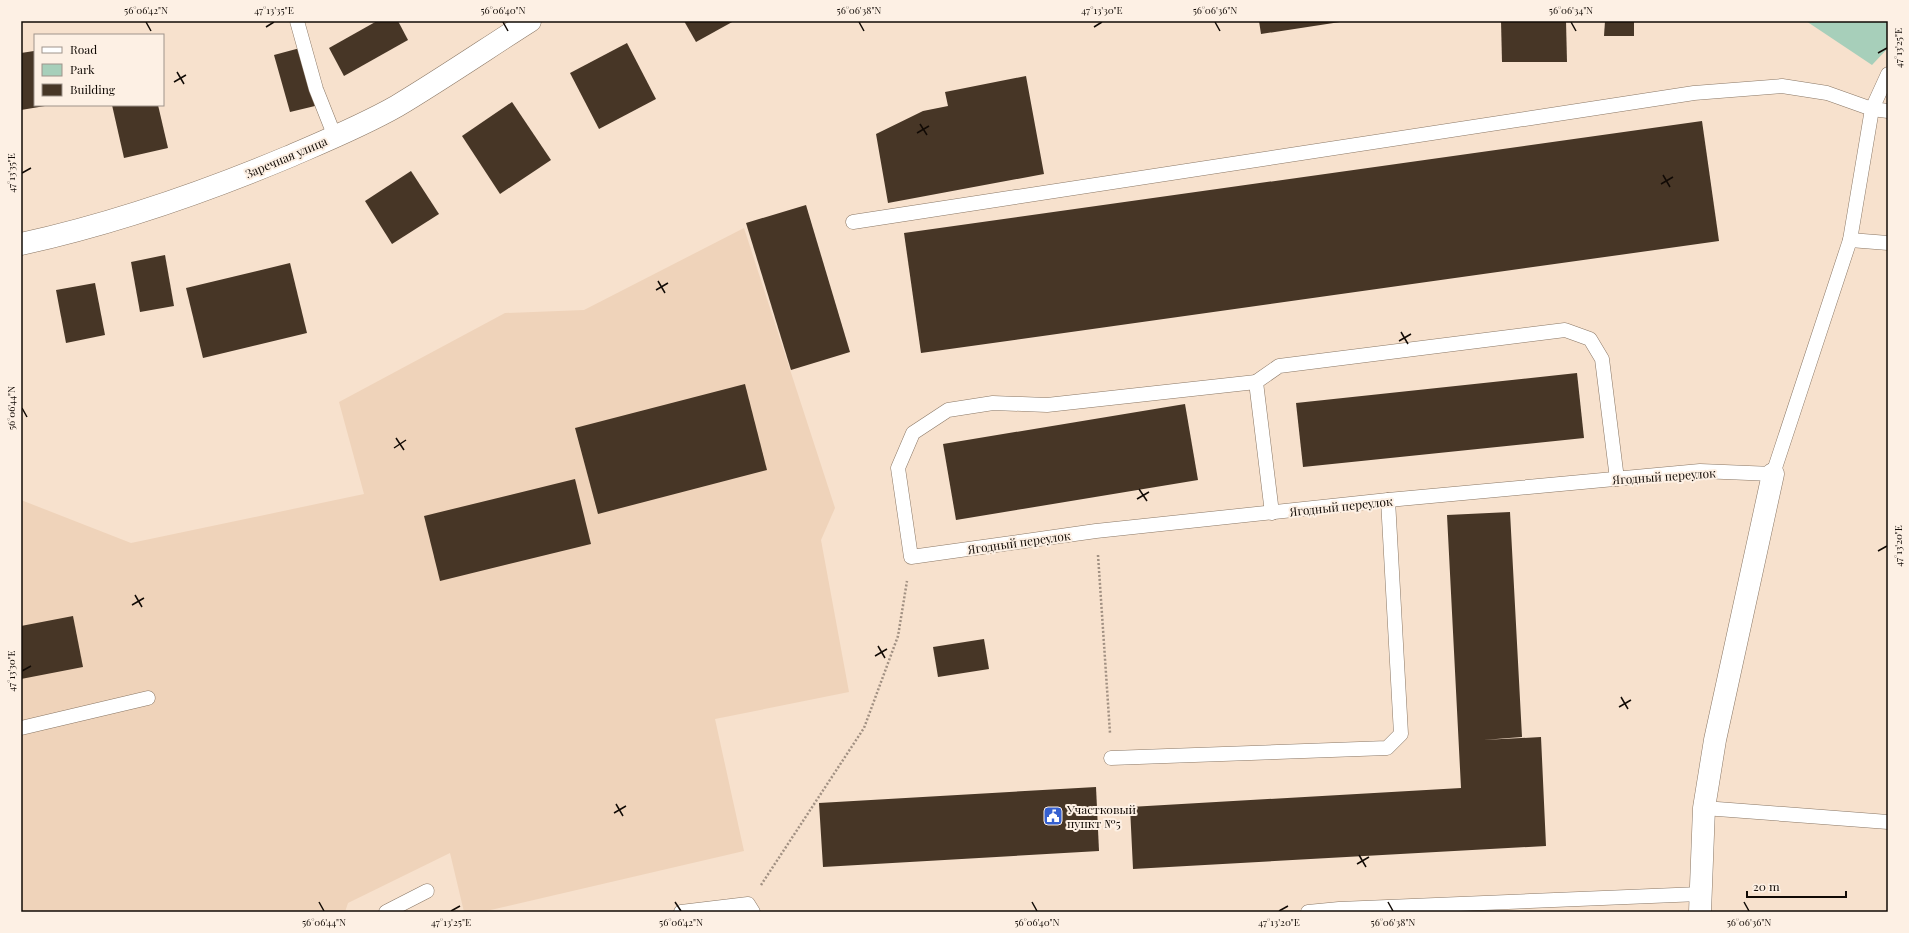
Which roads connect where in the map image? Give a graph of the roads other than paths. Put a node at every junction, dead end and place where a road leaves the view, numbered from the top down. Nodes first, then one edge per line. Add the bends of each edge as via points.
1 (297, 21) edge
2 (530, 21) edge
3 (1888, 74) edge
4 (1872, 109) junction
5 (1888, 111) edge
6 (335, 137) junction
7 (852, 222) dead end
8 (1850, 240) junction
9 (1888, 243) edge
10 (21, 244) edge
11 (1256, 382) junction
12 (1773, 474) junction
13 (1617, 479) junction
14 (1388, 500) junction
15 (1272, 513) junction
16 (148, 698) dead end
17 (21, 728) edge
18 (1112, 758) road end
19 (1704, 808) junction
20 (1888, 822) edge
21 (427, 891) dead end
22 (1700, 903) edge
23 (750, 908) edge
24 (1339, 911) edge
25 (386, 912) edge
26 (681, 912) edge
27 (1308, 912) edge

1 - 6 lane via 316,90
2 - 6 street, Заречная улица via 397,106
3 - 4 lane
4 - 5 lane
4 - 7 lane via 1828,92 1782,86 1694,93
4 - 8 lane
6 - 10 street, Заречная улица via 221,184 118,219
8 - 9 lane
8 - 12 lane
11 - 13 lane via 1279,366 1565,330 1590,339 1602,359
11 - 15 lane
11 - 15 lane, Ягодный переулок via 1047,405 993,403 948,410 913,433 898,468 911,557 1096,531
12 - 13 lane, Ягодный переулок via 1700,471
12 - 19 street via 1714,740
13 - 14 lane, Ягодный переулок
14 - 15 lane, Ягодный переулок
14 - 18 lane via 1401,734 1387,748
16 - 17 lane
19 - 20 lane
19 - 22 street
21 - 25 lane
22 - 24 lane
23 - 26 lane
24 - 27 lane

